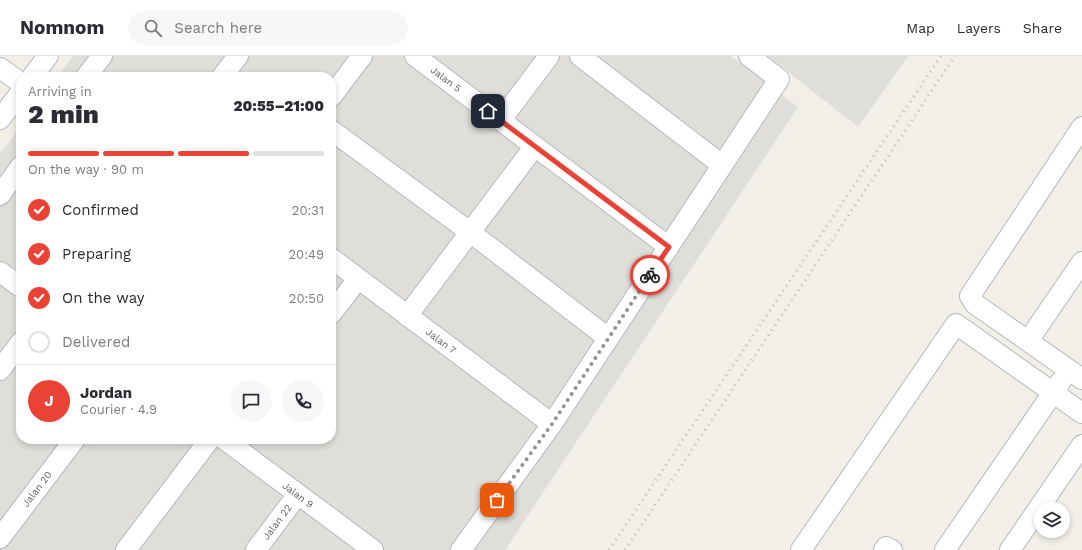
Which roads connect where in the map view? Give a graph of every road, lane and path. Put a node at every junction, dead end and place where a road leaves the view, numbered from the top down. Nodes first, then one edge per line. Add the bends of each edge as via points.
1 (48, 56) edge
2 (102, 56) edge
3 (238, 56) edge
4 (362, 56) edge
5 (415, 56) edge
6 (549, 56) edge
7 (580, 56) edge
8 (749, 56) edge
9 (0, 68) edge
10 (36, 72) edge
11 (90, 72) edge
12 (226, 72) edge
13 (16, 79) edge
14 (336, 90) edge
15 (16, 98) edge
16 (0, 119) edge
17 (501, 120) junction
18 (1082, 127) edge
19 (336, 134) edge
20 (535, 146) junction
21 (722, 165) junction
22 (16, 173) edge
23 (0, 195) edge
24 (470, 232) junction
25 (669, 247) junction
26 (336, 262) edge
27 (1082, 262) edge
28 (0, 272) edge
29 (358, 279) junction
30 (16, 283) edge
31 (336, 308) edge
32 (407, 316) junction
33 (608, 338) junction
34 (1028, 341) junction
35 (16, 349) edge
36 (0, 370) edge
37 (1075, 374) edge
38 (1053, 392) junction
39 (1082, 413) edge
40 (552, 424) junction
41 (70, 444) edge
42 (206, 444) edge
43 (235, 444) edge
44 (1082, 445) edge
45 (298, 494) junction
46 (0, 538) edge
47 (126, 550) edge
48 (256, 550) edge
49 (373, 550) edge
50 (461, 550) edge
51 (801, 550) edge
52 (884, 550) edge
53 (892, 550) edge
54 (945, 550) edge
55 (1010, 550) edge

1 - 10 street
2 - 11 street
3 - 12 street
4 - 14 street
5 - 17 street, Jalan 5
6 - 17 street
7 - 21 street
8 - 21 street via 778,80
9 - 13 street
15 - 16 street
17 - 20 street, Jalan 5
18 - 34 street via 970,296 975,304
19 - 24 street
20 - 24 street
20 - 25 street, Jalan 5
21 - 25 street
22 - 23 street
24 - 32 street
24 - 33 street
25 - 33 street
26 - 29 street, Jalan 7
27 - 34 street
28 - 30 street
29 - 31 street
29 - 32 street, Jalan 7
32 - 40 street, Jalan 7
33 - 40 street
34 - 37 street
35 - 36 street
37 - 38 street
38 - 39 street
38 - 51 street via 956,324
38 - 54 street
40 - 50 street
41 - 46 street, Jalan 20
42 - 47 street
43 - 45 street, Jalan 9
44 - 55 street
45 - 48 street, Jalan 22
45 - 49 street, Jalan 9
52 - 53 street via 886,547

